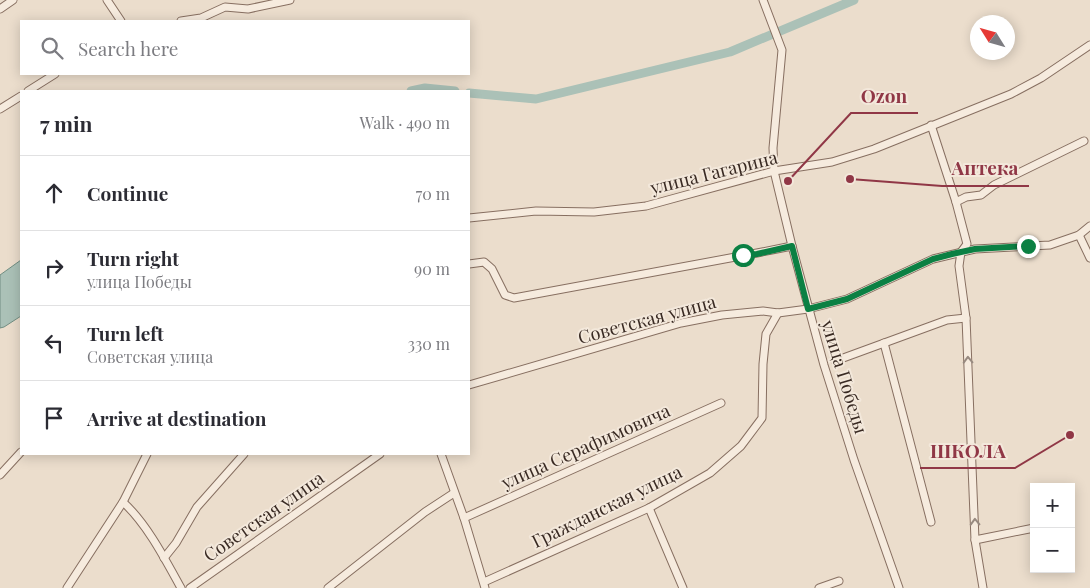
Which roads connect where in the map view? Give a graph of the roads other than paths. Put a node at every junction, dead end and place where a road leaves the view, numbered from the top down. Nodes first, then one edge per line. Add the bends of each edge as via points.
1 (13, 0) edge
2 (107, 0) edge
3 (290, 0) edge
4 (763, 0) edge
5 (0, 9) edge
6 (120, 20) edge
7 (188, 20) edge
8 (1090, 45) edge
9 (53, 75) edge
10 (30, 90) edge
11 (20, 97) edge
12 (0, 109) edge
13 (931, 125) junction
14 (1084, 141) dead end
15 (774, 171) junction
16 (956, 202) junction
17 (470, 218) edge
18 (1090, 226) edge
19 (1079, 235) junction
20 (792, 246) junction
21 (961, 252) junction
22 (1090, 258) edge
23 (470, 264) edge
24 (808, 309) junction
25 (778, 312) junction
26 (966, 318) junction
27 (884, 343) junction
28 (835, 361) dead end
29 (470, 385) edge
30 (721, 403) dead end
31 (20, 453) edge
32 (146, 455) edge
33 (243, 455) edge
34 (379, 455) edge
35 (441, 455) edge
36 (0, 475) edge
37 (454, 493) junction
38 (123, 502) junction
39 (649, 508) junction
40 (464, 518) junction
41 (931, 522) dead end
42 (1030, 529) edge
43 (975, 540) junction
44 (164, 558) junction
45 (839, 581) dead end
46 (485, 585) edge
47 (67, 588) edge
48 (181, 588) edge
49 (190, 588) edge
50 (328, 588) edge
51 (683, 588) edge
52 (819, 588) edge
53 (899, 588) edge
54 (983, 588) edge

1 - 5 street
2 - 6 street
3 - 7 street via 248,9 225,7
4 - 15 street, улица Победы via 782,50
8 - 13 street, улица Гагарина via 1011,94
9 - 10 street
11 - 12 street
13 - 15 street, улица Гагарина via 832,162
13 - 16 street
14 - 16 street via 994,185 981,195
15 - 17 street, улица Гагарина via 646,206
15 - 20 street, улица Победы
16 - 21 street via 967,244
18 - 19 street, Советская улица
19 - 21 street, Советская улица via 1050,244
19 - 22 street
20 - 23 street via 514,298 505,295 492,269 484,262
20 - 24 street, улица Победы
21 - 24 street, Советская улица via 933,259 847,299
21 - 26 street via 958,266
24 - 25 street, Советская улица
24 - 53 street, улица Победы via 854,460
25 - 29 street, Советская улица via 722,315 681,323
25 - 39 street, Гражданская улица via 766,334 762,418 741,446 710,473
26 - 27 street via 947,320
43 -> 26 street
27 - 28 street
27 - 41 street
30 - 40 street, улица Серафимовича
31 - 36 street
32 - 38 street
33 - 44 street via 197,507
34 - 49 street, Советская улица
35 - 37 street
37 - 40 street
37 - 50 street
38 - 44 street
38 - 47 street
39 - 46 street, Гражданская улица
39 - 51 street
40 - 46 street
42 - 43 street
43 - 54 street
44 - 48 street
45 - 52 street

